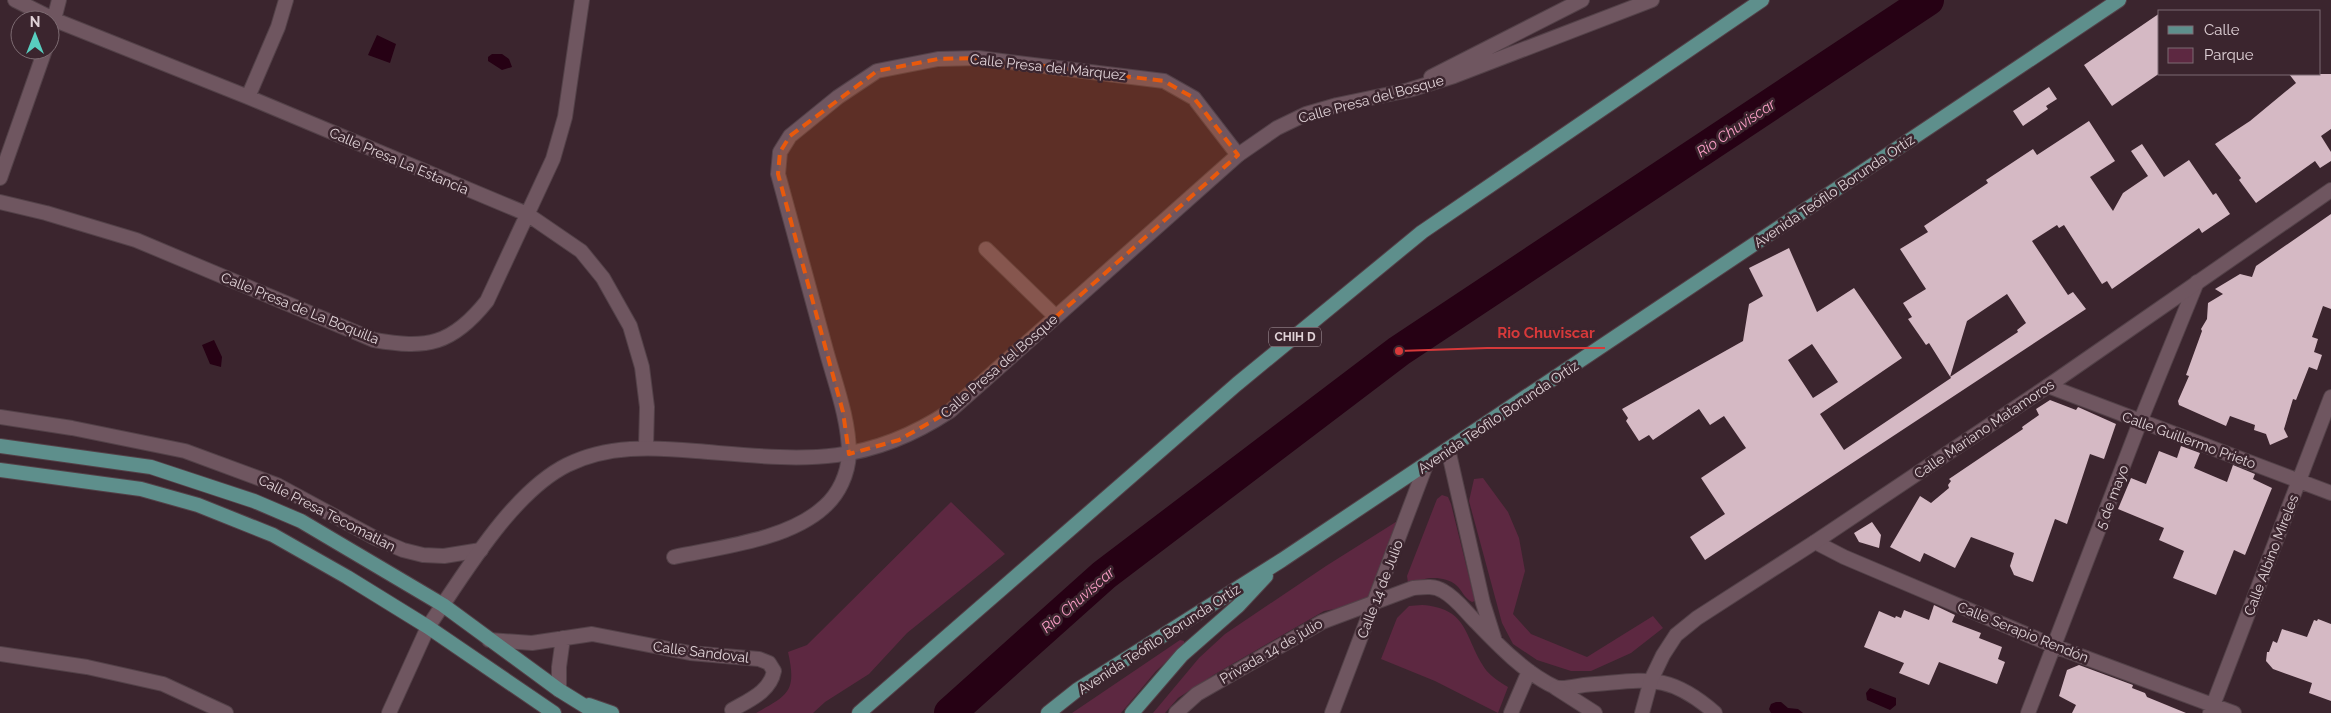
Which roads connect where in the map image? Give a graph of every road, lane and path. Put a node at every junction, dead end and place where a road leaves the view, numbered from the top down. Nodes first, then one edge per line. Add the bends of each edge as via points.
1 (15, 0) edge
2 (286, 0) edge
3 (582, 0) edge
4 (1582, 0) edge
5 (1652, 0) edge
6 (1762, 0) edge
7 (2119, 0) edge
8 (1632, 4) edge
9 (35, 10) edge
10 (60, 22) edge
11 (41, 60) edge
12 (1409, 90) junction
13 (248, 97) junction
14 (1238, 155) junction
15 (0, 178) edge
16 (2331, 190) edge
17 (0, 202) edge
18 (527, 214) junction
19 (986, 249) dead end
20 (2197, 282) junction
21 (1055, 316) junction
22 (2048, 386) junction
23 (2331, 397) edge
24 (0, 417) edge
25 (2140, 422) junction
26 (0, 446) edge
27 (646, 447) junction
28 (1448, 449) junction
29 (849, 454) junction
30 (1426, 464) junction
31 (0, 470) edge
32 (2299, 481) junction
33 (2331, 493) edge
34 (1815, 542) junction
35 (481, 550) junction
36 (674, 557) dead end
37 (1282, 560) junction
38 (1374, 604) junction
39 (443, 605) junction
40 (428, 627) junction
41 (563, 638) junction
42 (489, 640) junction
43 (1495, 641) junction
44 (2054, 646) junction
45 (0, 654) edge
46 (1529, 671) junction
47 (1651, 680) junction
48 (1556, 688) junction
49 (564, 694) junction
50 (2212, 709) edge
51 (732, 710) dead end
52 (549, 711) edge
53 (226, 713) edge
54 (389, 713) edge
55 (596, 713) edge
56 (612, 713) edge
57 (859, 713) edge
58 (1048, 713) edge
59 (1132, 713) edge
60 (1176, 713) edge
61 (1332, 713) edge
62 (1511, 713) edge
63 (1595, 713) edge
64 (1642, 713) edge
65 (1715, 713) edge
66 (2028, 713) edge
67 (2234, 713) edge

1 - 9 street, Calle Presa La Estancia
2 - 13 street
3 - 18 street, Calle Presa de La Boquilla via 565,117 553,160
4 - 12 street
5 - 8 street, Calle Presa del Bosque
6 - 57 main road, CHIH D via 1422,232 1238,384
7 - 28 main road, Avenida Teófilo Borunda Ortíz
8 - 12 street, Calle Presa del Bosque via 1493,62
10 - 13 street, Calle Presa La Estancia
11 - 15 street
12 - 14 street, Calle Presa del Bosque via 1337,105 1299,117
13 - 18 street, Calle Presa La Estancia
14 - 21 street, Calle Presa del Bosque
14 - 29 street, Calle Presa del Márquez via 1194,98 1164,81 1133,76 978,58 938,59 877,71 838,97 790,136 780,152 778,174 843,412
16 - 20 street, Calle Mariano Matamoros
17 - 18 street, Calle Presa de La Boquilla via 136,240 374,340 404,345 431,342 454,334 472,320 487,301
18 - 27 street, Calle Presa La Estancia via 581,251 603,278 630,326 642,368 648,408
19 - 21 street
20 - 22 street, Calle Mariano Matamoros
20 - 25 street, 5 de mayo
21 - 29 street, Calle Presa del Bosque via 950,411 927,427 873,450
22 - 25 street, Calle Guillermo Prieto
22 - 34 street, Calle Mariano Matamoros
23 - 32 street, Calle Albino Mireles
24 - 35 street, Calle Presa Tecomatlan via 185,451 277,485 402,550 444,556
25 - 32 street, Calle Guillermo Prieto
25 - 44 street, 5 de mayo
26 - 39 main road via 151,467 219,488 301,521
27 - 29 street, Calle Presa del Bosque via 776,457
27 - 35 street, Calle Presa del Bosque via 598,453 566,465 541,482 513,509
28 - 30 main road, Avenida Teófilo Borunda Ortíz
28 - 43 street via 1483,603
29 - 36 street, Calle Presa del Márquez via 846,475 838,491 824,508 794,526 752,540
30 - 37 main road, Avenida Teófilo Borunda Ortíz
30 - 38 street, Calle 14 de Julio
31 - 40 main road via 141,489 198,505 273,535
32 - 33 street, Calle Guillermo Prieto
32 - 50 street, Calle Albino Mireles
34 - 44 street, Calle Serapio Rendón
34 - 47 street, Calle Mariano Matamoros via 1697,618 1676,636
35 - 39 street, Calle Presa del Bosque
37 - 58 main road, Avenida Teófilo Borunda Ortíz via 1077,690
37 - 59 main road via 1238,606 1182,656
38 - 43 street via 1413,588 1442,590
38 - 60 street, Privada 14 de julio via 1322,622 1197,694
38 - 61 street, Calle 14 de Julio
39 - 40 street, Calle Presa del Bosque
39 - 42 main road
40 - 52 main road
40 - 54 street, Calle Presa del Bosque
41 - 42 street via 532,643
41 - 49 street via 559,667
41 - 51 street, Calle Sandoval via 592,634 681,652 759,659 769,663 774,671 772,682
42 - 49 main road
43 - 46 street
44 - 50 street, Calle Serapio Rendón
44 - 66 street, 5 de mayo
45 - 53 street via 87,667 163,684
46 - 48 street
46 - 62 street
47 - 48 street
47 - 64 street, Calle Mariano Matamoros
47 - 65 street via 1684,689
48 - 63 street
49 - 55 main road
49 - 56 main road
50 - 67 street, Calle Serapio Rendón

